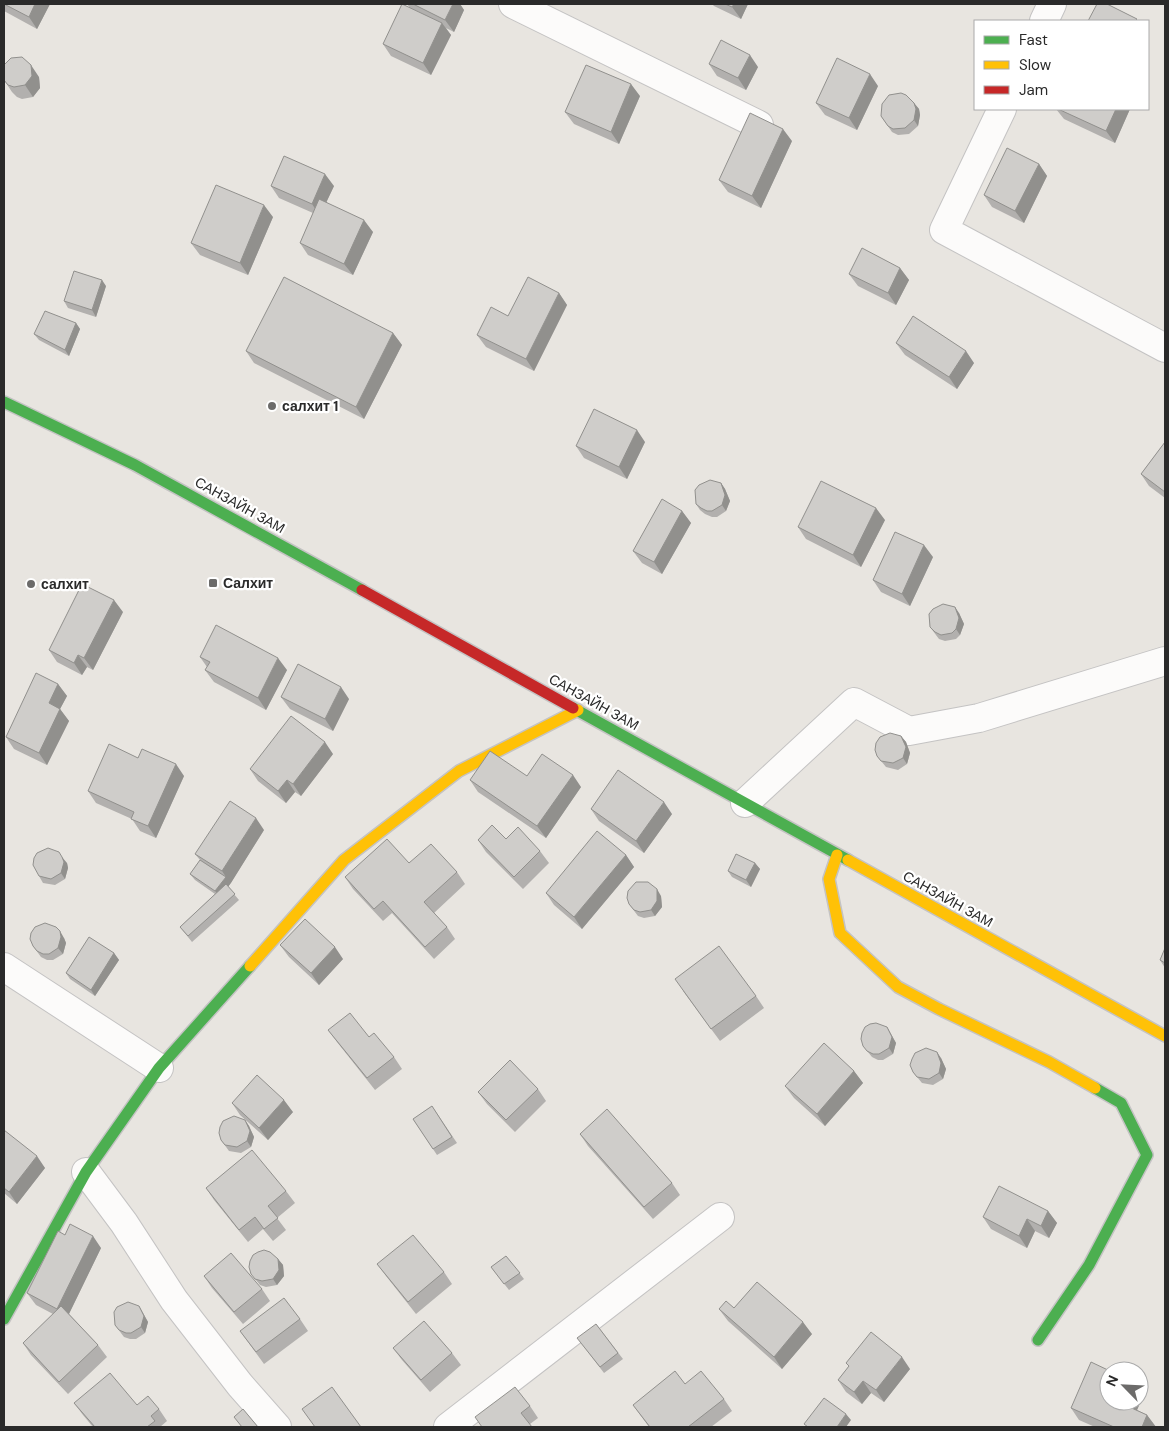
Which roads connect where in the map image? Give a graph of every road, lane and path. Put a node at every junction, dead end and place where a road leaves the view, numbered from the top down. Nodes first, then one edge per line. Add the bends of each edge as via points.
1 (513, 4) edge
2 (1052, 4) edge
3 (1044, 20) edge
4 (1002, 110) edge
5 (759, 125) edge
6 (1165, 348) edge
7 (4, 402) edge
8 (1165, 661) edge
9 (578, 710) junction
10 (745, 803) junction
11 (837, 855) junction
12 (4, 967) edge
13 (1165, 1036) edge
14 (158, 1068) junction
15 (86, 1172) junction
16 (720, 1216) dead end
17 (4, 1319) edge
18 (1038, 1340) dead end
19 (277, 1427) edge
20 (448, 1427) edge

1 - 5 street
2 - 3 street
4 - 6 street via 944,230
7 - 9 street, САНЗАЙН ЗАМ via 135,465
8 - 10 street via 979,718 909,730 854,702
9 - 10 street, САНЗАЙН ЗАМ
9 - 14 street via 459,771 344,860
10 - 11 street, САНЗАЙН ЗАМ
11 - 13 street, САНЗАЙН ЗАМ
11 - 18 street via 829,879 840,933 898,987 1049,1062 1121,1103 1147,1155 1089,1265
12 - 14 street
14 - 15 street
15 - 17 street
15 - 19 street via 174,1300
16 - 20 street

